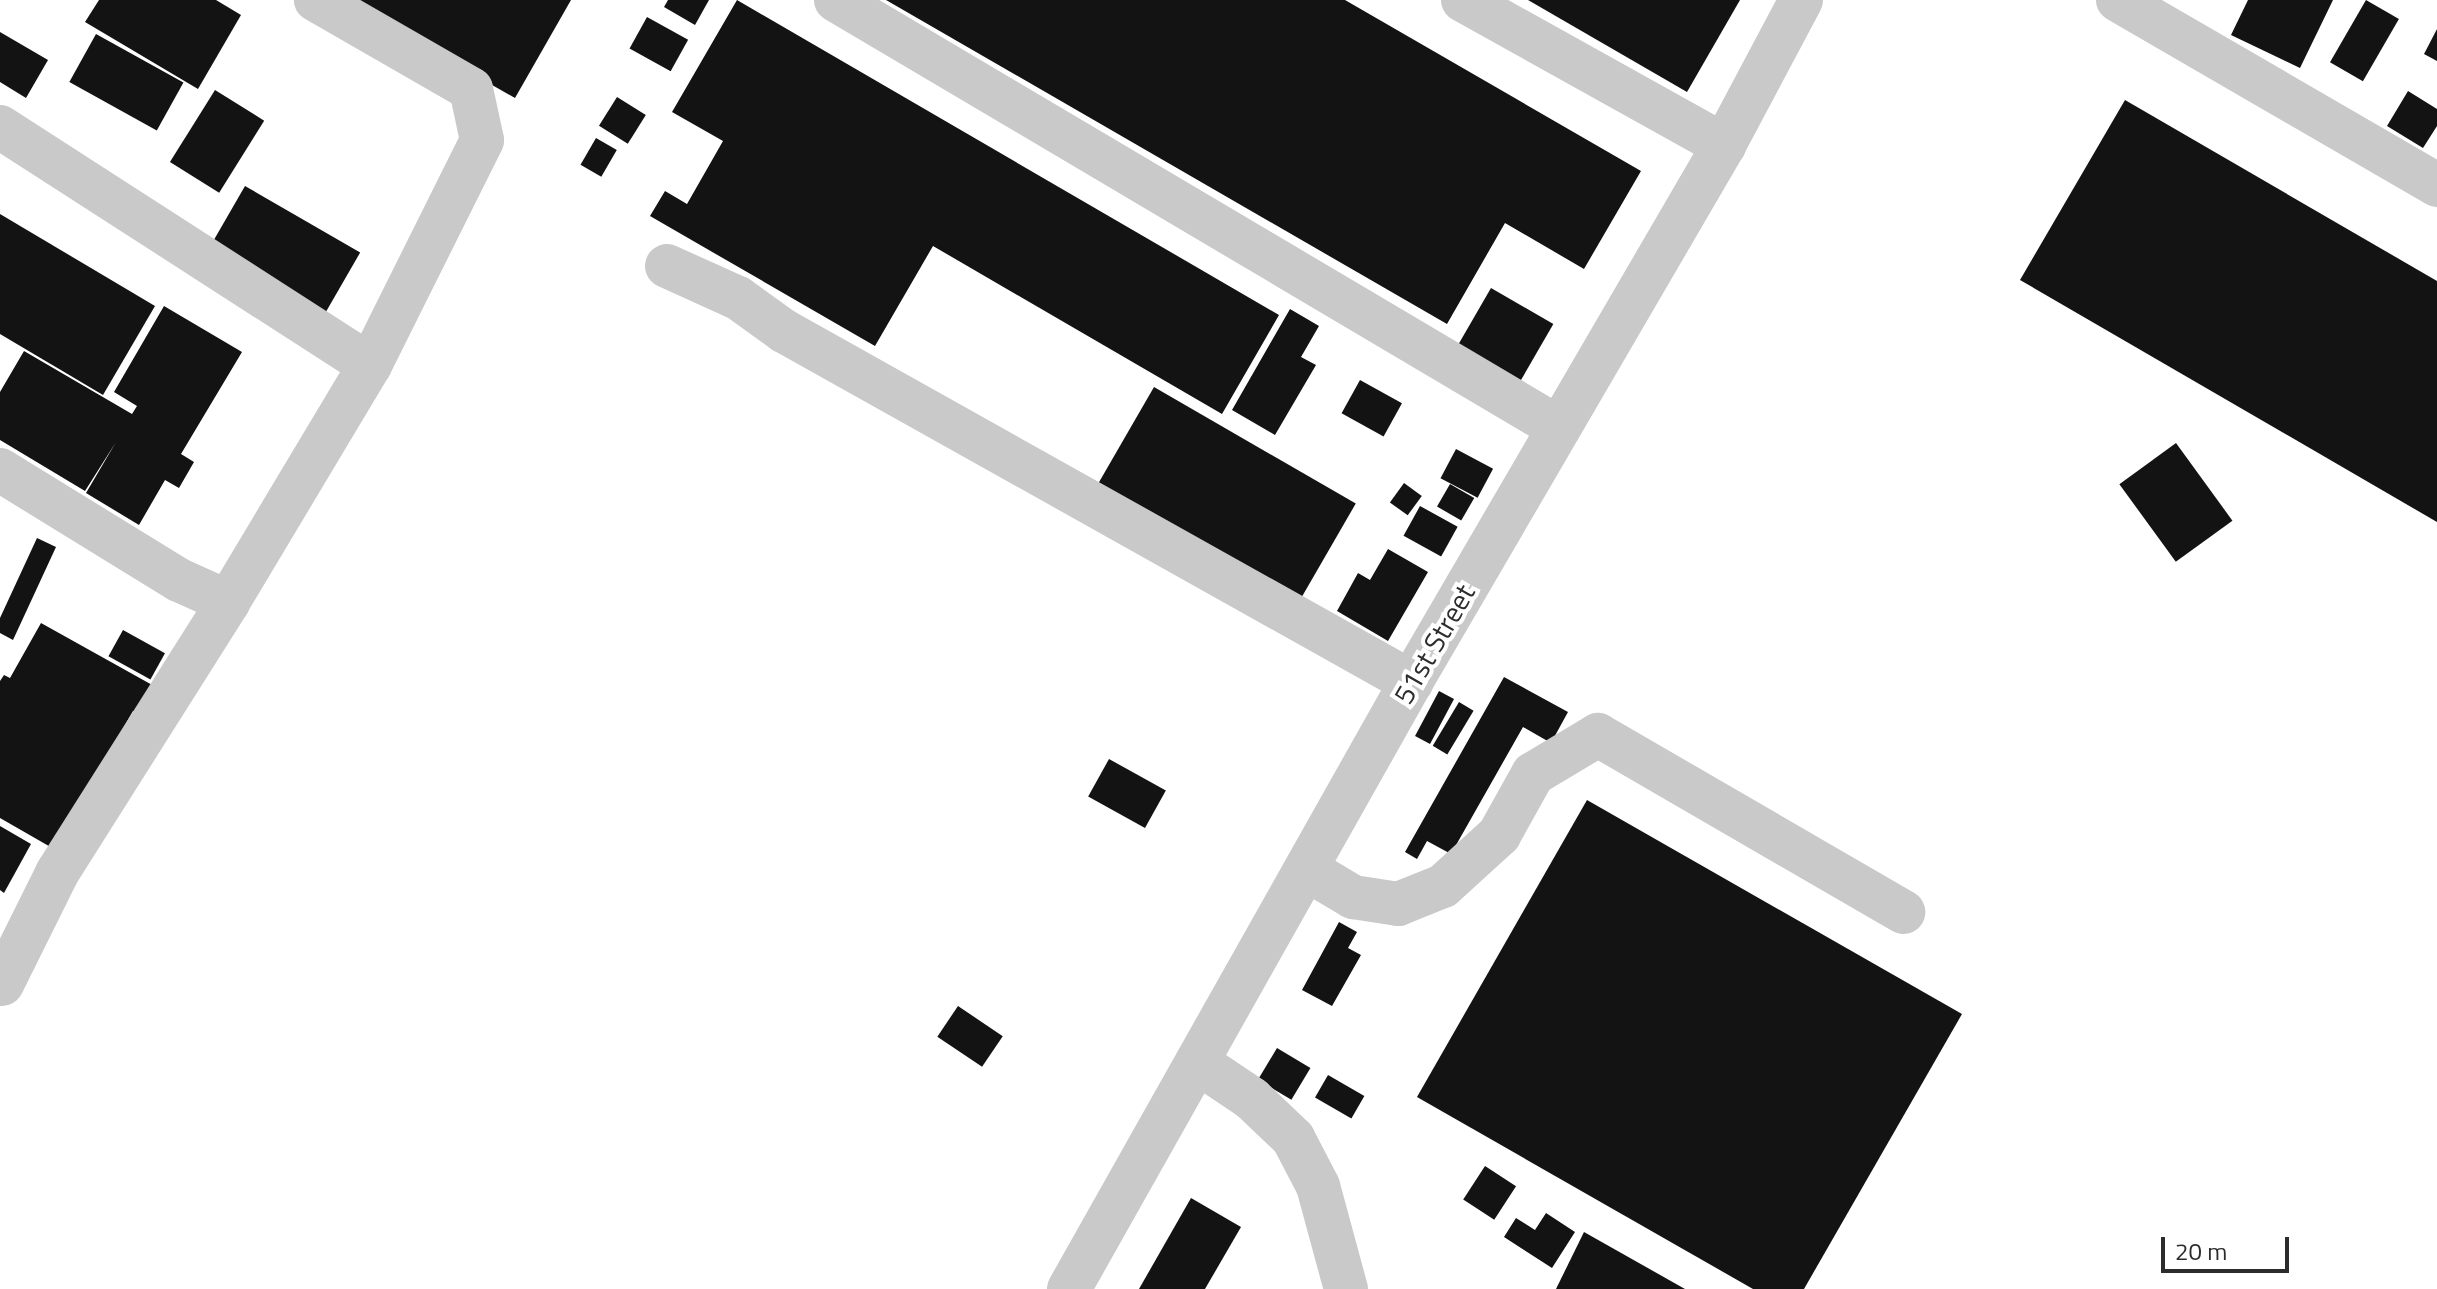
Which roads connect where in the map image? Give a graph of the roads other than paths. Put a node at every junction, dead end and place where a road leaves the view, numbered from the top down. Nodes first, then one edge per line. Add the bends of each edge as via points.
1 (316, 0) edge
2 (836, 0) edge
3 (1463, 0) edge
4 (1801, 0) edge
5 (2118, 0) edge
6 (0, 127) edge
7 (1724, 145) junction
8 (2437, 185) edge
9 (667, 266) dead end
10 (370, 365) junction
11 (1559, 428) junction
12 (0, 470) edge
13 (228, 602) junction
14 (1411, 682) junction
15 (1306, 869) junction
16 (1903, 912) dead end
17 (2, 984) edge
18 (1197, 1062) junction
19 (1069, 1289) edge
20 (1346, 1289) edge

1 - 10 street via 471,89 482,140
2 - 11 street
3 - 7 street
4 - 7 street, 51st Street
5 - 8 street
6 - 10 street
7 - 11 street, 51st Street
9 - 14 street via 738,298 784,331
10 - 13 street
11 - 14 street, 51st Street
12 - 13 street via 179,580
13 - 17 street via 57,873
14 - 15 street, 51st Street
15 - 16 street via 1353,897 1398,904 1443,886 1499,835 1533,774 1598,735
15 - 18 street, 51st Street
18 - 19 street, 51st Street
18 - 20 street via 1252,1099 1293,1138 1318,1186

